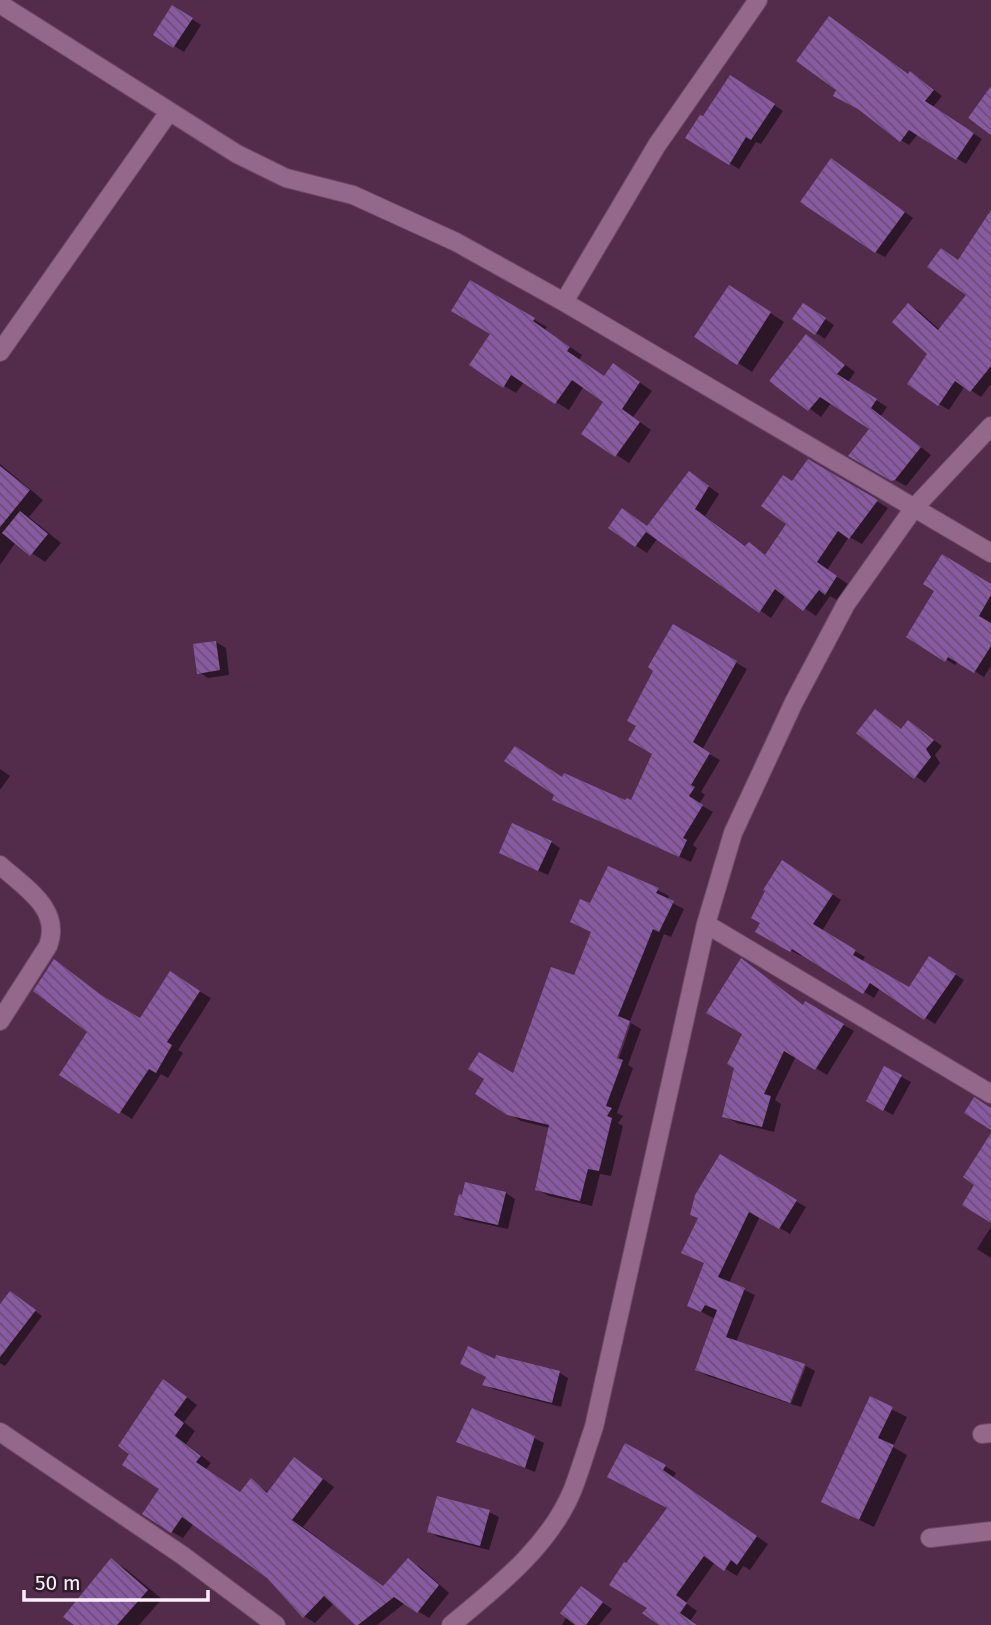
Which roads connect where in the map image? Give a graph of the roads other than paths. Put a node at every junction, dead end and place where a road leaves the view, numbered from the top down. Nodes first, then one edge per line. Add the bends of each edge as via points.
1 (758, 0) edge
2 (0, 4) edge
3 (169, 111) junction
4 (564, 302) junction
5 (0, 352) edge
6 (991, 426) edge
7 (914, 508) junction
8 (991, 553) edge
9 (0, 865) edge
10 (706, 924) junction
11 (0, 1021) edge
12 (991, 1094) edge
13 (0, 1432) edge
14 (991, 1531) edge
15 (930, 1538) dead end
16 (276, 1625) edge
17 (451, 1625) edge

1 - 4 street via 657,145
2 - 3 street
3 - 4 street via 273,172 354,195 456,242
3 - 5 street
4 - 7 street
6 - 7 street
7 - 8 street
7 - 10 street via 846,604 794,702 733,833
9 - 11 street via 43,904 53,933
10 - 12 street
10 - 17 street via 594,1427 572,1491 545,1537 496,1588
13 - 16 street
14 - 15 street

